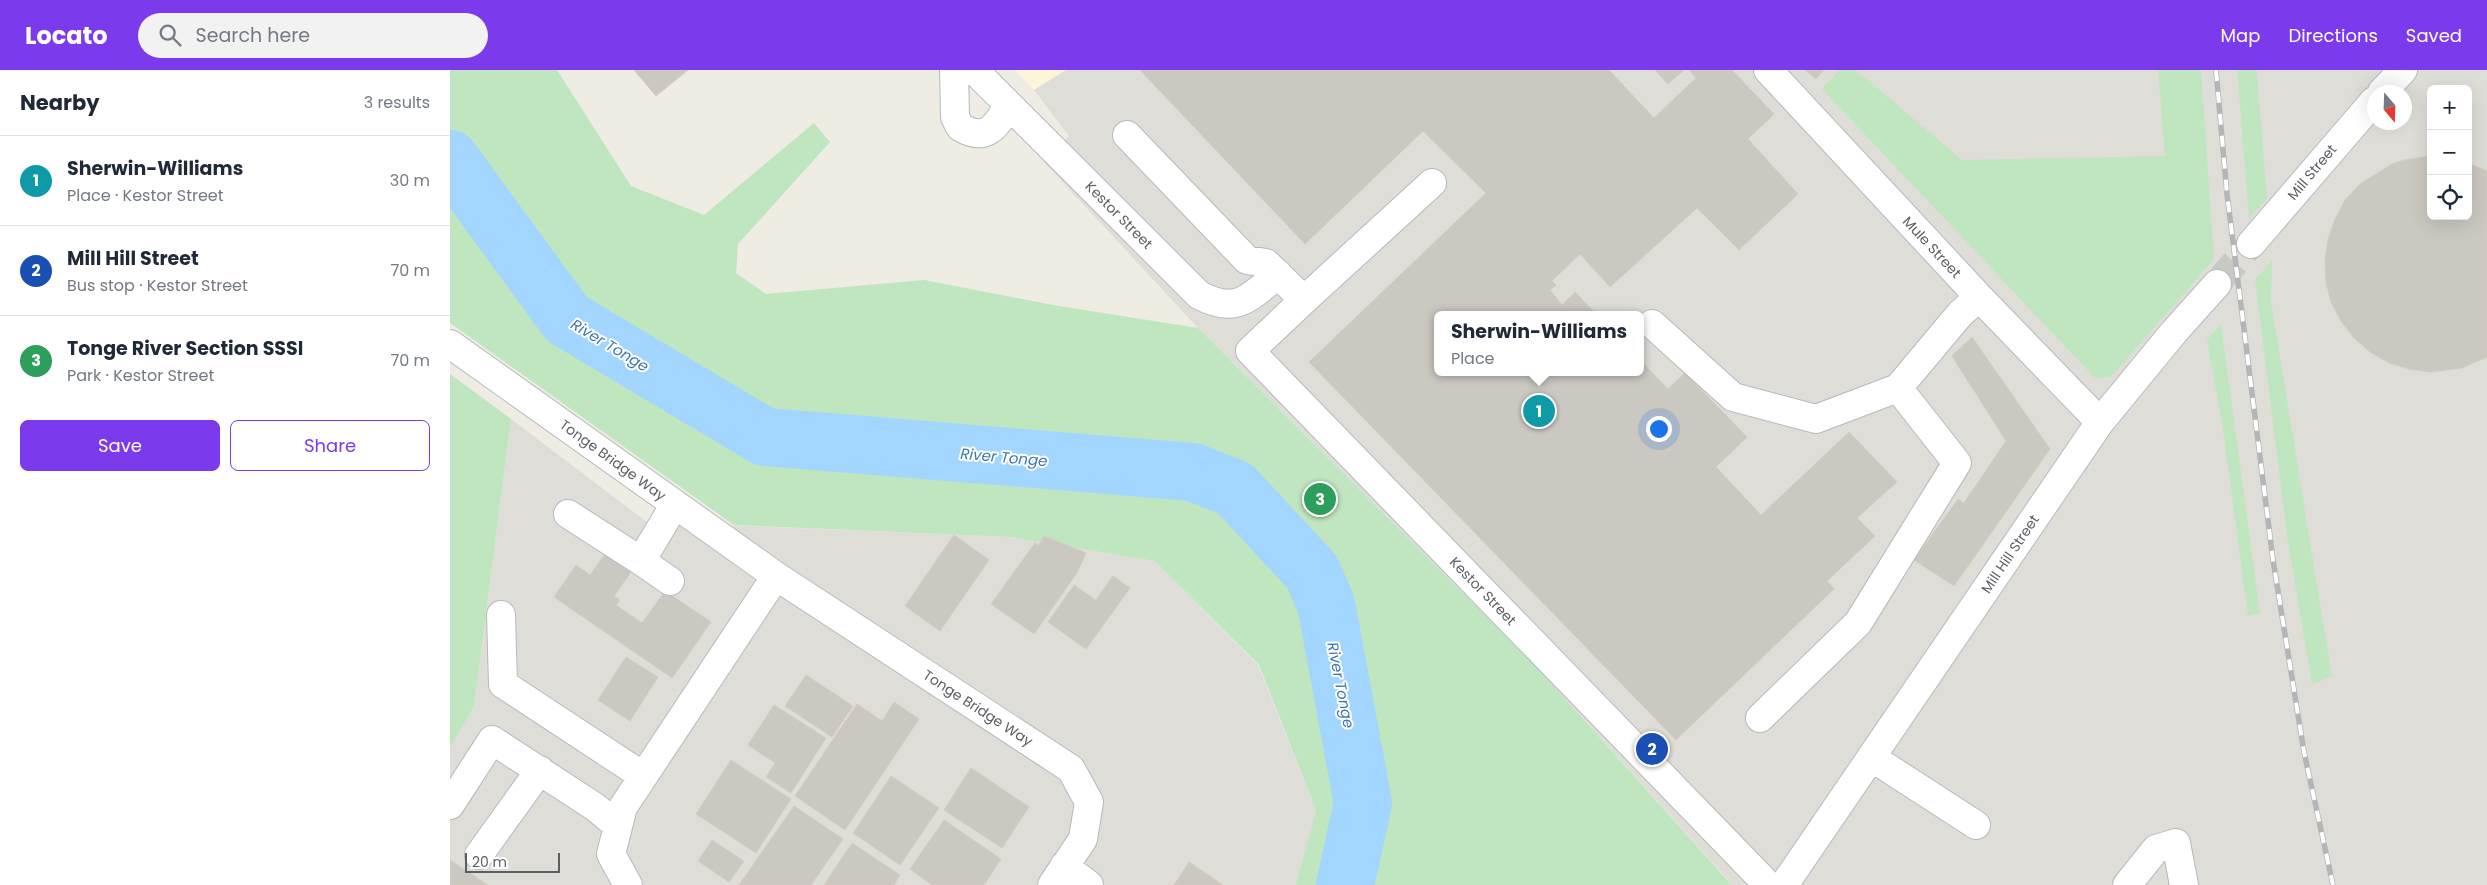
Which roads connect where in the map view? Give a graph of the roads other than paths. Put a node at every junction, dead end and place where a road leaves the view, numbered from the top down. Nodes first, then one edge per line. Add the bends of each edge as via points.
1 (954, 70) edge
2 (974, 70) edge
3 (1768, 70) edge
4 (2403, 70) edge
5 (2389, 85) edge
6 (1009, 105) junction
7 (2367, 109) edge
8 (1127, 136) dead end
9 (1432, 183) dead end
10 (2251, 244) tunnel mouth
11 (1278, 274) junction
12 (2217, 284) tunnel mouth
13 (1979, 297) junction
14 (1304, 300) junction
15 (1652, 324) dead end
16 (450, 344) edge
17 (1898, 388) junction
18 (2100, 422) junction
19 (675, 504) junction
20 (568, 514) dead end
21 (641, 562) junction
22 (776, 576) junction
23 (670, 581) dead end
24 (501, 615) dead end
25 (1760, 718) dead end
26 (1871, 757) junction
27 (540, 770) junction
28 (643, 776) junction
29 (450, 805) edge
30 (1976, 825) dead end
31 (618, 826) junction
32 (479, 855) dead end
33 (1058, 876) edge
34 (628, 885) edge
35 (1089, 885) edge
36 (1768, 885) edge
37 (1784, 885) edge
38 (2127, 885) edge
39 (2184, 885) edge

1 - 6 street via 956,117 960,127 979,134 989,131
2 - 6 street, Kestor Street
3 - 13 street, Mule Street
4 - 5 street
6 - 11 street, Kestor Street via 1199,295 1215,303 1229,305 1245,301
7 - 10 street, Mill Street
8 - 11 street via 1247,260 1266,263
9 - 14 street
11 - 14 street
12 - 18 street, Mill Hill Street
13 - 17 street via 1960,314
13 - 18 street, Mule Street
14 - 36 street, Kestor Street via 1250,351
15 - 17 street via 1733,397 1816,419
16 - 19 street, Tonge Bridge Way
17 - 25 street via 1957,463 1858,623
18 - 26 street, Mill Hill Street
19 - 21 street
19 - 22 street, Tonge Bridge Way
20 - 21 street
21 - 23 street
22 - 28 street
22 - 33 street, Tonge Bridge Way via 1071,769 1089,802 1083,839
24 - 28 street via 503,684
26 - 30 street
26 - 37 street, Mill Hill Street
27 - 29 street via 492,740
27 - 31 street
27 - 32 street
28 - 31 street via 623,807
31 - 34 street via 612,854
33 - 35 street
38 - 39 street via 2156,849 2176,843

